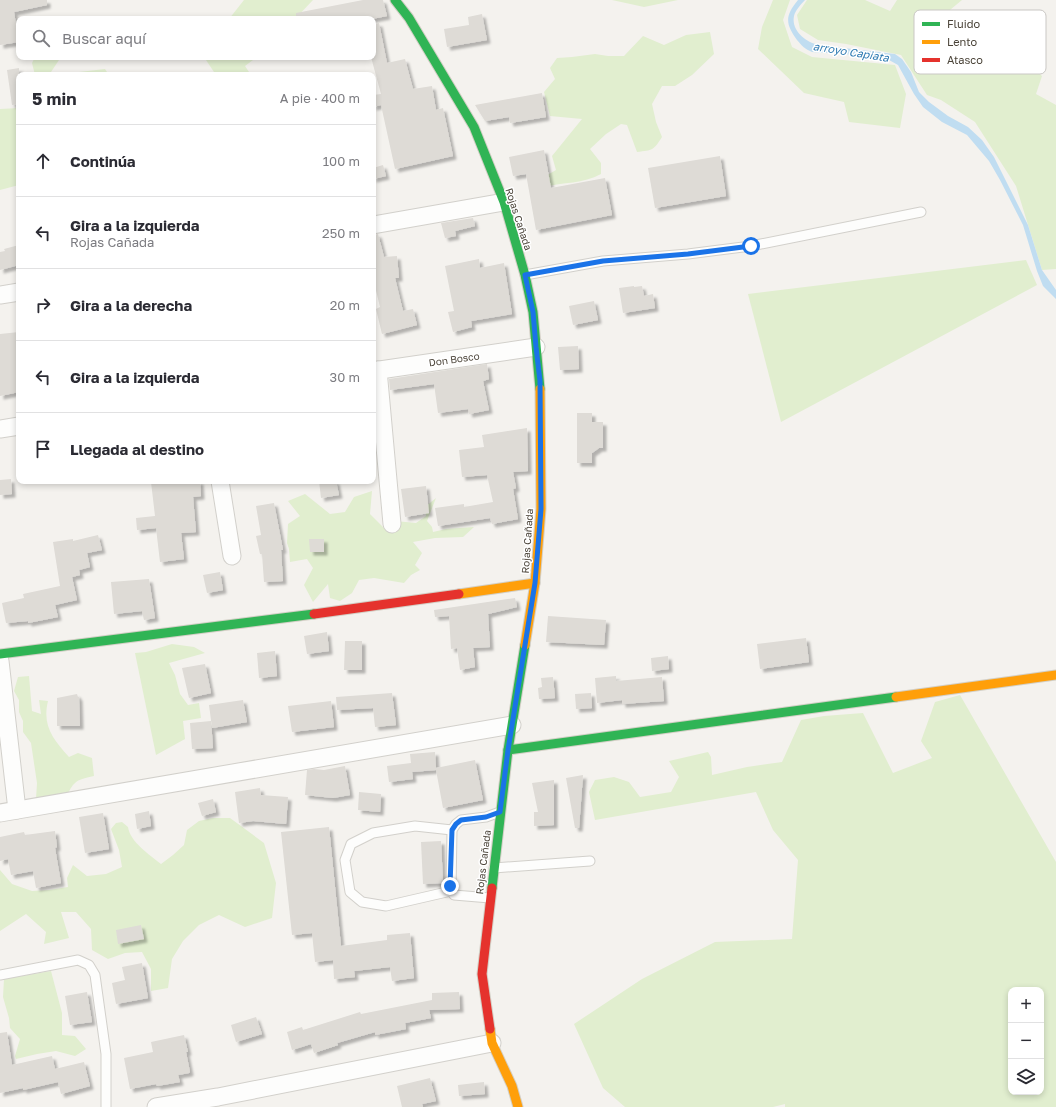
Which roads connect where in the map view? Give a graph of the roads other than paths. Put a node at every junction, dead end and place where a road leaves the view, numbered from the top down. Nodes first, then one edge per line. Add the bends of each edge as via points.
1 (395, 0) edge
2 (504, 202) junction
3 (921, 212) dead end
4 (376, 224) edge
5 (525, 275) junction
6 (16, 292) edge
7 (0, 295) edge
8 (536, 347) junction
9 (376, 370) edge
10 (16, 426) edge
11 (0, 429) edge
12 (220, 484) edge
13 (392, 524) dead end
14 (232, 556) dead end
15 (535, 583) junction
16 (0, 654) edge
17 (0, 661) edge
18 (1056, 676) edge
19 (512, 725) junction
20 (508, 750) junction
21 (17, 810) junction
22 (500, 812) junction
23 (0, 813) edge
24 (452, 830) junction
25 (590, 861) dead end
26 (494, 868) junction
27 (451, 891) junction
28 (490, 898) junction
29 (0, 975) edge
30 (492, 1043) junction
31 (219, 1102) edge
32 (106, 1107) edge
33 (156, 1107) edge
34 (518, 1107) edge

1 - 2 main road, Rojas Cañada via 409,18 474,127
2 - 4 street
2 - 5 main road, Rojas Cañada
3 - 5 lane via 751,246 603,261
5 - 8 main road, Rojas Cañada via 533,312
6 - 7 street
8 - 9 street, Don Bosco
8 - 15 main road, Rojas Cañada via 540,381 541,509
9 - 13 street
10 - 11 street
12 - 14 street
15 - 16 main road
15 - 19 main road, Rojas Cañada
17 - 21 street
18 - 20 main road
19 - 20 main road, Rojas Cañada
19 - 21 street
20 - 22 main road, Rojas Cañada
21 - 23 street
22 - 24 lane via 486,817 461,820
22 - 26 main road, Rojas Cañada
24 - 27 lane
24 - 27 lane via 415,826 373,833 351,844 345,860 350,892 362,902 386,906
25 - 26 lane
26 - 28 main road, Rojas Cañada
27 - 28 lane via 454,894
28 - 30 main road, Rojas Cañada via 482,974
29 - 32 lane via 78,960 89,965 95,975 106,1054
30 - 31 street
30 - 34 main road, Rojas Cañada via 512,1086
31 - 33 street

